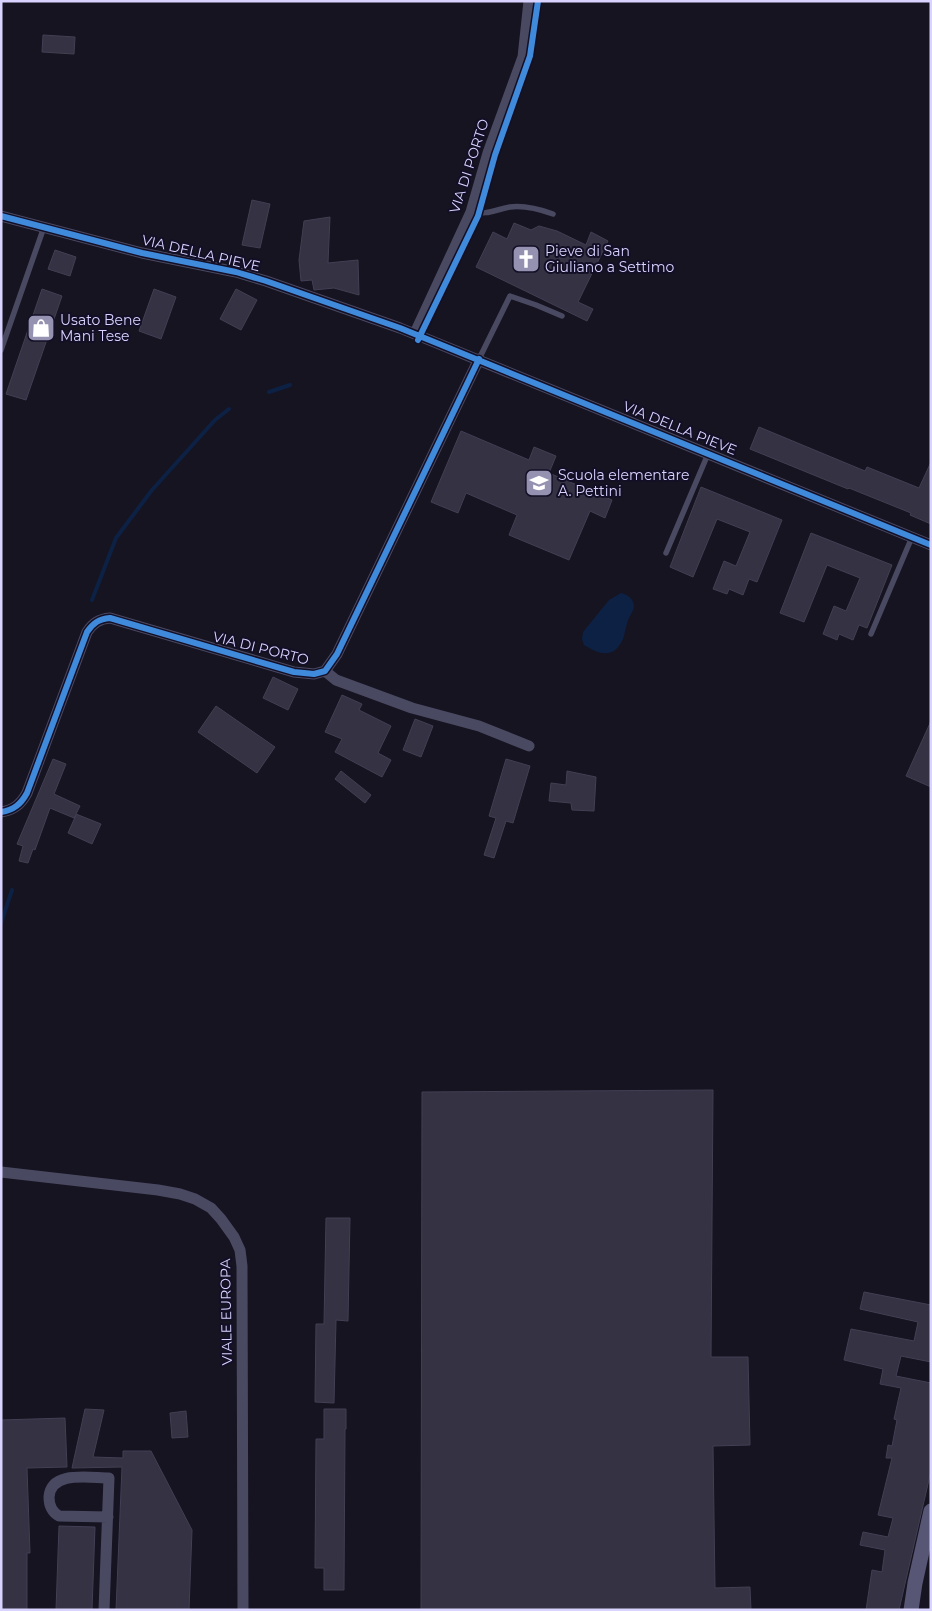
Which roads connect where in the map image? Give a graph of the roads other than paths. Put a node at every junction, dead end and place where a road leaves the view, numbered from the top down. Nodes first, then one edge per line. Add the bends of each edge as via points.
1 (529, 1) edge
2 (471, 212) junction
3 (553, 214) dead end
4 (1, 216) edge
5 (44, 227) junction
6 (562, 316) dead end
7 (415, 333) junction
8 (1, 350) edge
9 (479, 359) junction
10 (708, 453) junction
11 (912, 537) junction
12 (931, 545) edge
13 (666, 553) dead end
14 (871, 634) dead end
15 (325, 671) junction
16 (529, 746) dead end
17 (1, 812) edge
18 (1, 1172) edge
19 (931, 1511) edge
20 (108, 1517) junction
21 (104, 1610) edge
22 (243, 1610) edge
23 (911, 1610) edge

1 - 2 street, VIA DI PORTO via 523,57 488,153
2 - 3 lane via 484,214 526,207
2 - 7 street, VIA DI PORTO
4 - 5 street, VIA DELLA PIEVE
5 - 7 street, VIA DELLA PIEVE via 142,253 236,272
5 - 8 lane
6 - 9 lane via 510,296
7 - 9 street, VIA DELLA PIEVE
9 - 10 street, VIA DELLA PIEVE
9 - 15 street, VIA DI PORTO via 337,654
10 - 11 street, VIA DELLA PIEVE
10 - 13 lane
11 - 12 street, VIA DELLA PIEVE
11 - 14 lane
15 - 16 street, VIA DI PORTO via 336,680 387,699 479,726
15 - 17 street, VIA DI PORTO via 314,674 294,672 110,618 98,621 87,632 27,793 19,805
18 - 22 street, VIALE EUROPA via 180,1194 210,1208 234,1237 242,1266
19 - 23 main road
20 - 20 street via 109,1478 63,1478 51,1488 51,1508 59,1516
20 - 21 street

